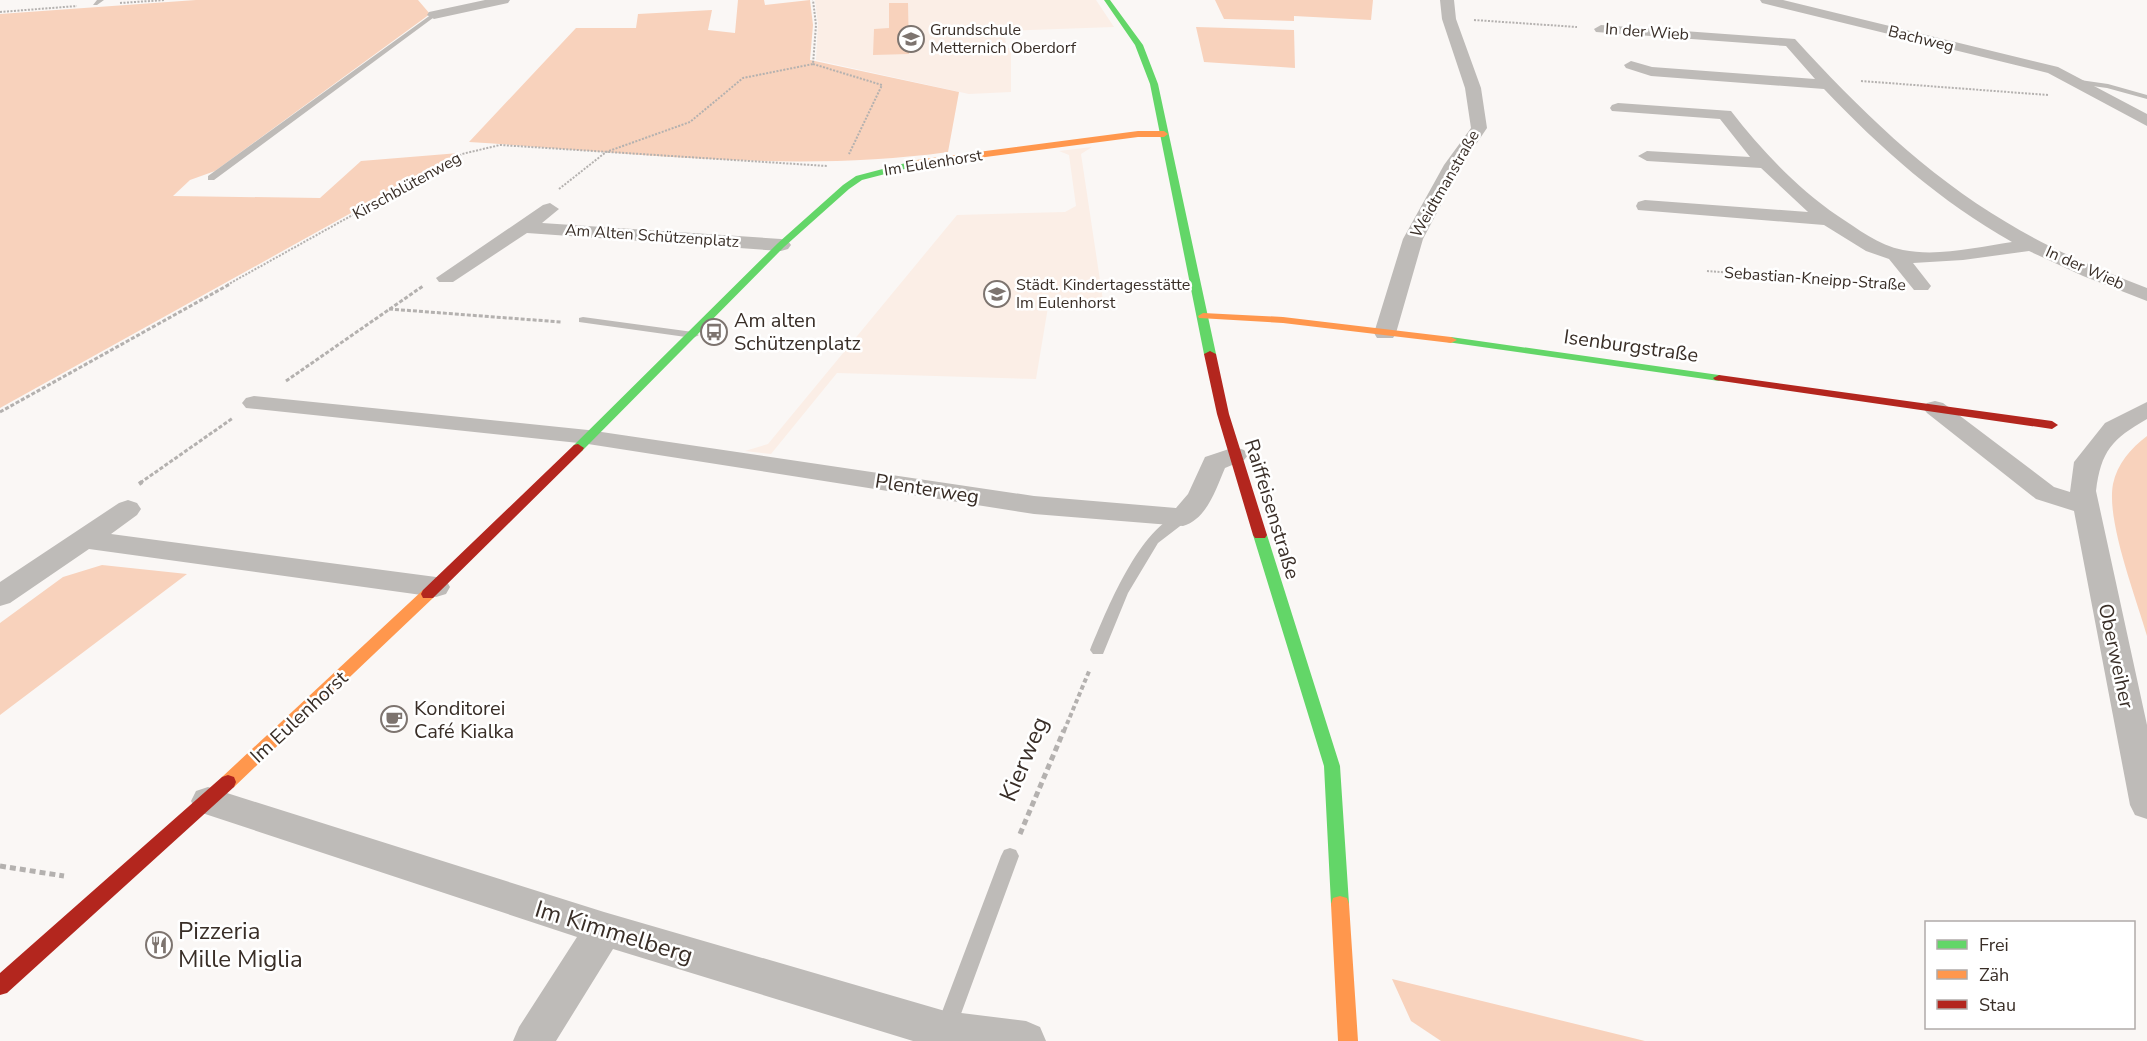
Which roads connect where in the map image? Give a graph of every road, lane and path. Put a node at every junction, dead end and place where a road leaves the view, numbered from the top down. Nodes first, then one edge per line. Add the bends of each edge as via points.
1 (503, 0) edge
2 (813, 0) edge
3 (1107, 0) edge
4 (1447, 0) edge
5 (1767, 0) edge
6 (434, 15) joint
7 (1449, 19) junction
8 (1601, 29) joint
9 (813, 64) junction
10 (1631, 65) dead end
11 (1824, 81) junction
12 (2073, 81) junction
13 (2147, 97) edge
14 (2105, 99) junction
15 (1618, 108) dead end
16 (2147, 121) edge
17 (1164, 134) junction
18 (606, 152) junction
19 (1647, 156) dead end
20 (1764, 163) junction
21 (840, 167) junction
22 (211, 178) dead end
23 (859, 178) junction
24 (552, 201) joint
25 (1645, 206) dead end
26 (1832, 220) junction
27 (524, 226) junction
28 (782, 245) junction
29 (2033, 245) junction
30 (1897, 256) junction
31 (1707, 271) dead end
32 (446, 278) dead end
33 (1921, 286) joint
34 (2147, 296) edge
35 (389, 309) dead end
36 (1203, 316) junction
37 (583, 320) joint
38 (1385, 333) junction
39 (693, 335) junction
40 (254, 403) dead end
41 (1935, 408) junction
42 (2147, 409) edge
43 (0, 412) edge
44 (2052, 425) dead end
45 (588, 437) junction
46 (1235, 456) junction
47 (2085, 506) junction
48 (128, 509) dead end
49 (1184, 517) junction
50 (83, 539) junction
51 (436, 586) junction
52 (0, 596) edge
53 (1098, 650) joint
54 (208, 801) junction
55 (2147, 806) edge
56 (1010, 856) joint
57 (0, 866) edge
58 (104, 894) junction
59 (604, 929) junction
60 (0, 986) edge
61 (943, 1036) edge
62 (532, 1041) edge
63 (1026, 1041) edge
64 (1348, 1041) edge

1 - 6 street
2 - 9 path
3 - 17 street, Raiffeisenstraße via 1139,45 1154,84
4 - 7 street, Weidtmanstraße
5 - 12 street, Bachweg via 2053,70
6 - 22 lane
7 - 8 path, In der Wieb
7 - 38 street, Weidtmanstraße via 1473,88 1479,128 1453,165 1413,239
8 - 11 street, In der Wieb via 1790,42
9 - 18 path via 743,78 690,122
9 - 21 path via 882,85 855,145
10 - 11 street, In der Wieb via 1651,71
11 - 14 path
11 - 29 street, In der Wieb via 1927,175
12 - 13 lane, Bachweg
12 - 14 street, Bachweg
14 - 16 street, Bachweg
15 - 20 street, Sebastian-Kneipp-Straße via 1725,114
17 - 23 street, Im Eulenhorst via 1138,134 909,164
17 - 36 street, Raiffeisenstraße
18 - 21 path, Kirschblütenweg
18 - 24 path
18 - 43 path, Kirschblütenweg via 500,146 462,154
19 - 20 street
20 - 26 street, Sebastian-Kneipp-Straße
21 - 23 path, Kirschblütenweg
23 - 28 street, Im Eulenhorst
24 - 27 street, Am Alten Schützenplatz
25 - 26 street
26 - 30 street, Sebastian-Kneipp-Straße via 1864,243
27 - 28 street, Am Alten Schützenplatz
27 - 32 street, Am Alten Schützenplatz
28 - 39 street, Im Eulenhorst
29 - 30 street, Sebastian-Kneipp-Straße
29 - 34 street, In der Wieb
30 - 33 street, Sebastian-Kneipp-Straße
31 - 33 path, Sebastian-Kneipp-Straße
35 - 37 path via 569,323
36 - 38 street, Isenburgstraße via 1238,315
36 - 46 street, Raiffeisenstraße
37 - 39 lane
38 - 41 street, Isenburgstraße
39 - 45 street, Im Eulenhorst
40 - 45 street
41 - 44 street, Isenburgstraße
41 - 47 street via 2046,493
42 - 47 street, Oberweiher via 2114,428 2087,462
45 - 49 street, Plenterweg via 1034,505
45 - 51 street, Im Eulenhorst
46 - 49 street via 1215,463 1200,497
46 - 64 street, Raiffeisenstraße via 1332,766
47 - 55 street, Oberweiher
48 - 50 street
49 - 53 lane via 1153,540 1121,593
50 - 51 street
50 - 52 street
51 - 54 street, Im Eulenhorst
53 - 56 path, Kierweg
54 - 58 street, Im Eulenhorst
54 - 59 street, Im Kimmelberg
56 - 61 lane
57 - 58 path via 59,874
58 - 60 street, Im Eulenhorst
59 - 61 street, Im Kimmelberg
59 - 62 street
61 - 63 street, Im Kimmelberg

